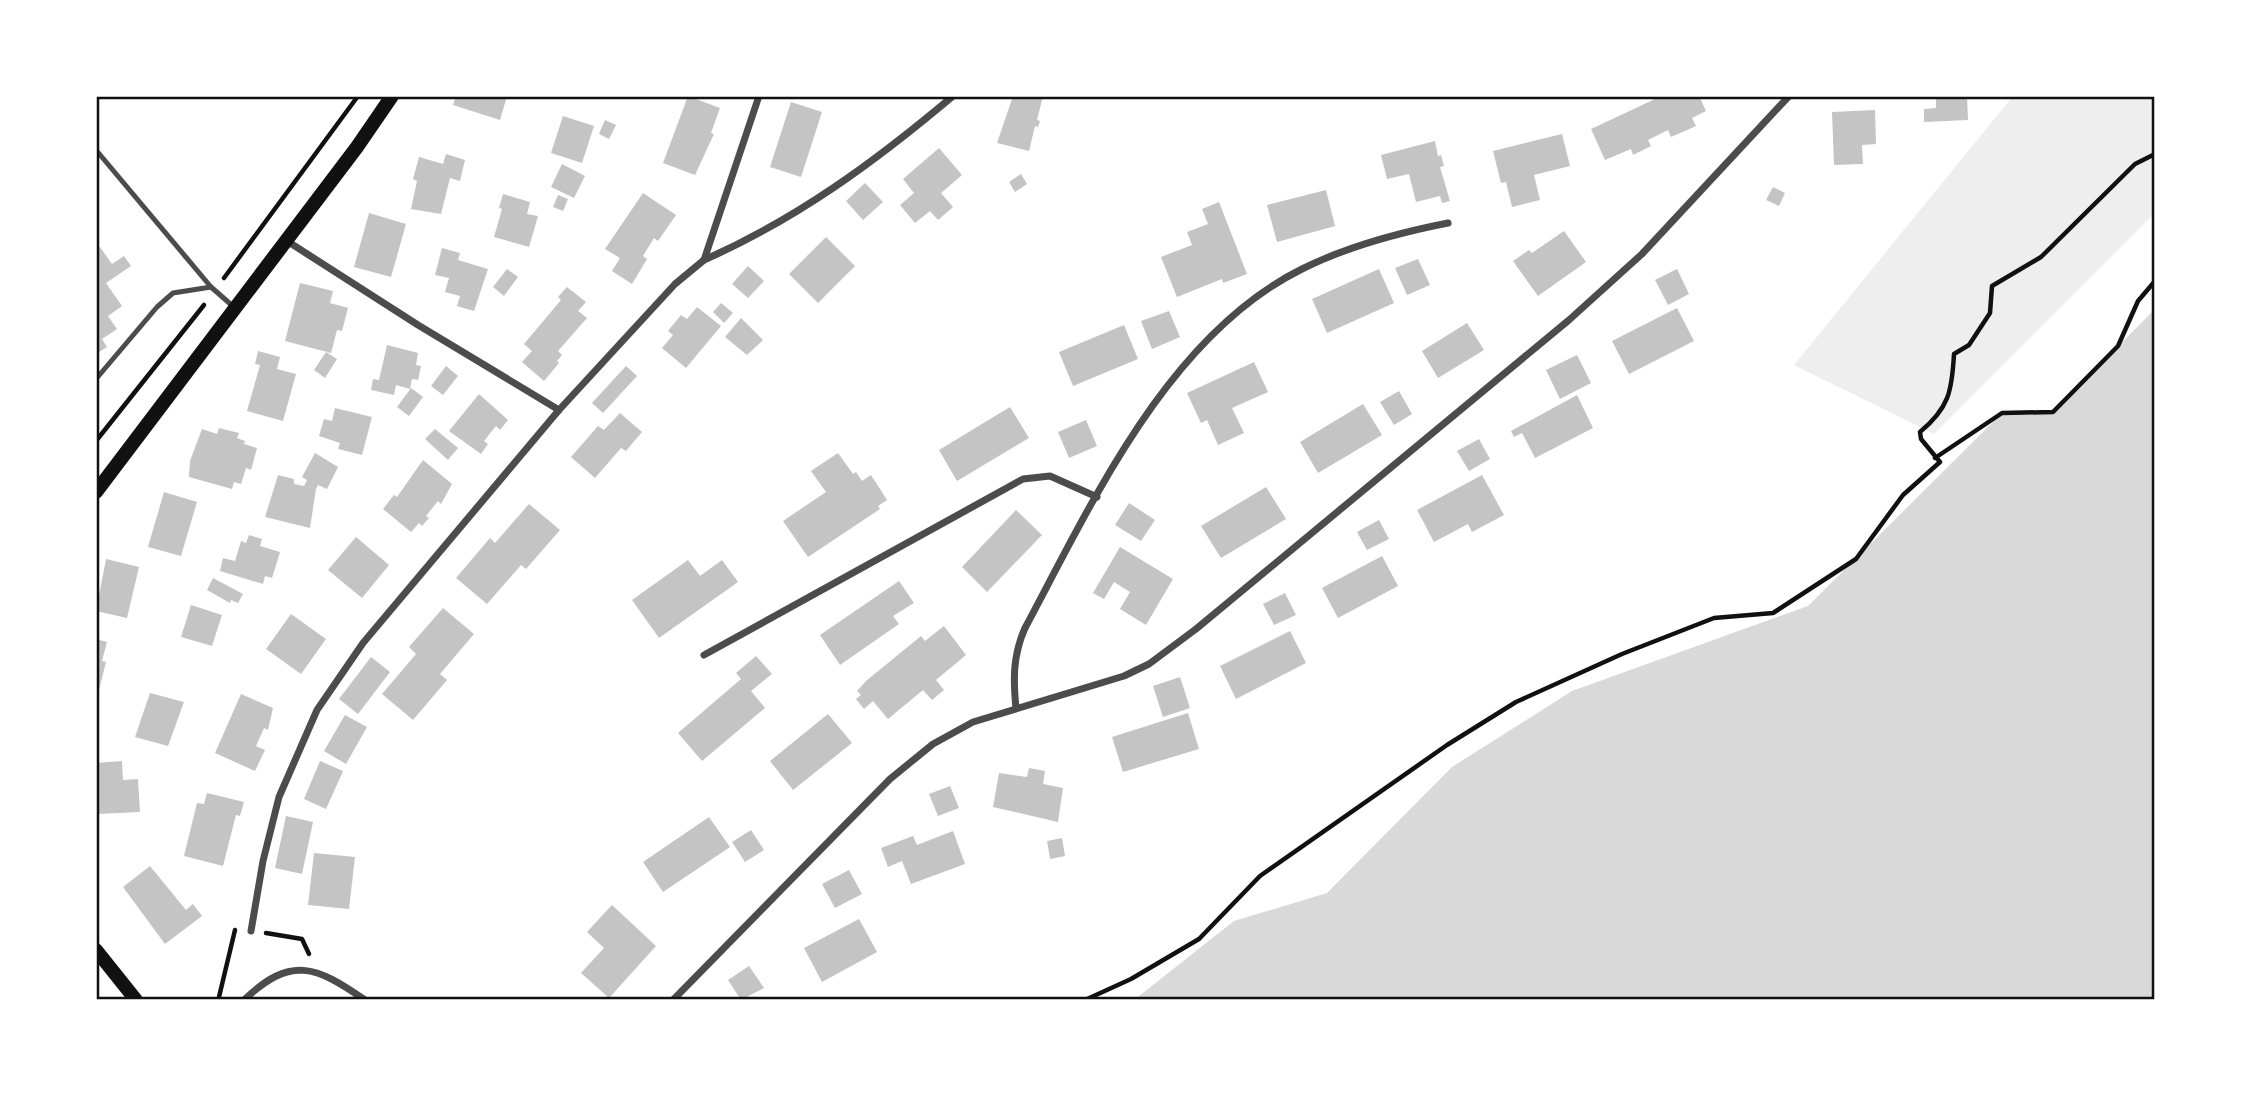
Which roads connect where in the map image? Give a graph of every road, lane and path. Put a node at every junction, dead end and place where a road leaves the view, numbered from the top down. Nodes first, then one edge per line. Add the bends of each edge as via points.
1 (358, 96) edge
2 (391, 96) edge
3 (760, 96) edge
4 (953, 96) edge
5 (1789, 96) edge
6 (96, 150) edge
7 (2155, 154) edge
8 (1448, 223) dead end
9 (287, 241) junction
10 (705, 260) junction
11 (2155, 282) edge
12 (213, 289) junction
13 (236, 308) junction
14 (96, 379) edge
15 (559, 410) junction
16 (96, 442) edge
17 (1938, 460) junction
18 (96, 492) edge
19 (1097, 497) junction
20 (704, 655) dead end
21 (1016, 708) junction
22 (252, 926) junction
23 (96, 950) edge
24 (314, 970) junction
25 (219, 998) dead end
26 (135, 1000) edge
27 (244, 1000) edge
28 (365, 1000) edge
29 (673, 1000) edge
30 (1085, 1000) edge

1 - 12 path
2 - 9 main road
3 - 10 street
4 - 10 street via 876,159 808,206
5 - 21 street via 1642,254 1569,320 1181,641 1124,676
6 - 12 lane
7 - 17 path via 2135,164 2041,257 1992,286 1990,313 1969,345 1954,354 1952,385 1940,415 1920,432
8 - 19 street via 1361,244 1302,269 1242,310 1189,358 1158,395
9 - 13 main road
9 - 15 street
10 - 15 street via 675,284
11 - 17 path via 2138,300 2118,346 2053,412 2002,413
12 - 13 lane
12 - 14 lane via 173,293
12 - 16 path
13 - 18 main road
15 - 22 street via 380,622 317,710 279,797
17 - 30 path via 1903,495 1856,559 1773,613 1714,618 1516,702 1260,876 1199,939
19 - 20 street via 1050,476 1023,479
19 - 21 street via 1019,642 1013,677
21 - 29 street via 973,722 907,763
22 - 24 path via 302,939
22 - 25 path via 234,931
23 - 26 main road
24 - 27 street via 281,972
24 - 28 street

